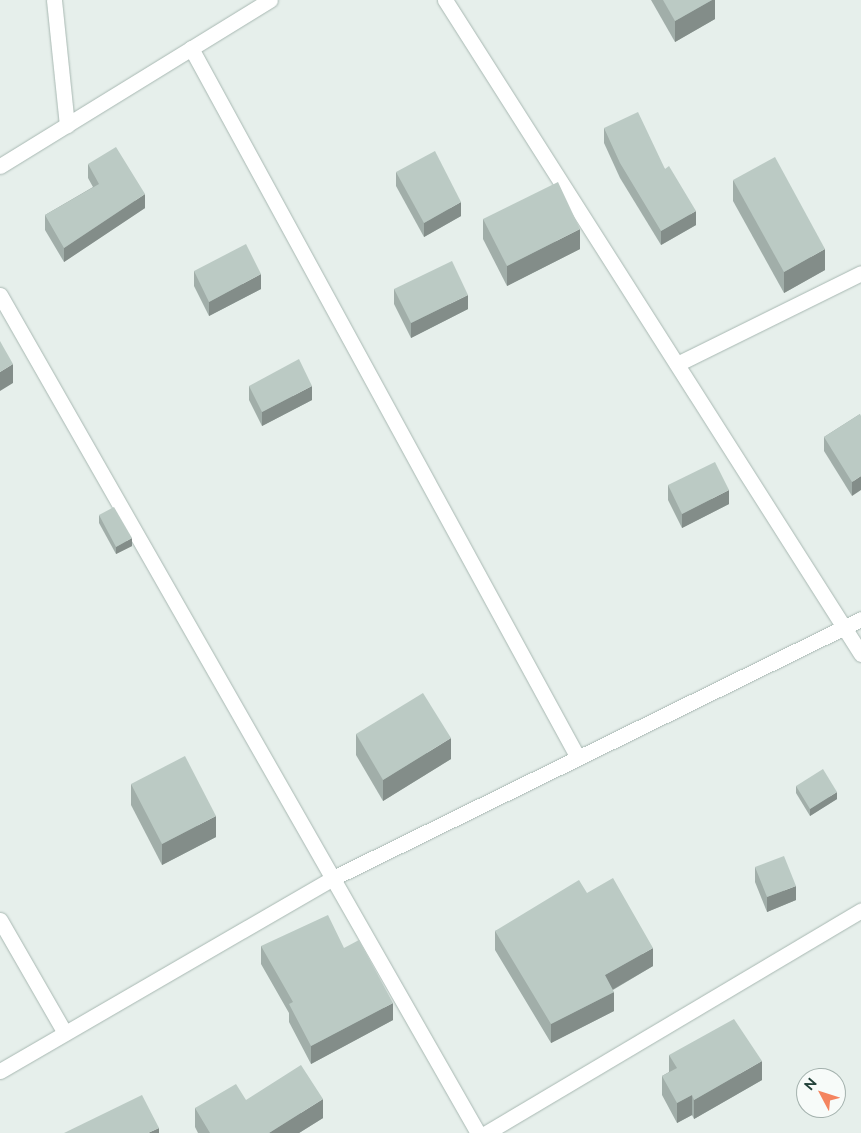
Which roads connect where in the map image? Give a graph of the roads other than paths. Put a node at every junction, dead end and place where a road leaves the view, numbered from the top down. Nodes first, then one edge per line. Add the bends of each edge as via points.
1 (54, 0) edge
2 (270, 0) edge
3 (445, 0) edge
4 (191, 48) junction
5 (66, 125) junction
6 (0, 166) edge
7 (861, 273) edge
8 (0, 295) edge
9 (678, 364) junction
10 (861, 619) edge
11 (846, 628) junction
12 (861, 654) edge
13 (577, 756) junction
14 (333, 878) junction
15 (861, 910) edge
16 (0, 920) edge
17 (65, 1033) junction
18 (0, 1071) edge
19 (478, 1133) edge
20 (486, 1133) edge

1 - 5 street
2 - 4 street
3 - 9 street
4 - 5 street
4 - 13 street
5 - 6 street
7 - 9 street
8 - 14 street
9 - 11 street
10 - 11 street
11 - 12 street
11 - 13 street
13 - 14 street
14 - 17 street
14 - 19 street
15 - 20 street
16 - 17 street
17 - 18 street

